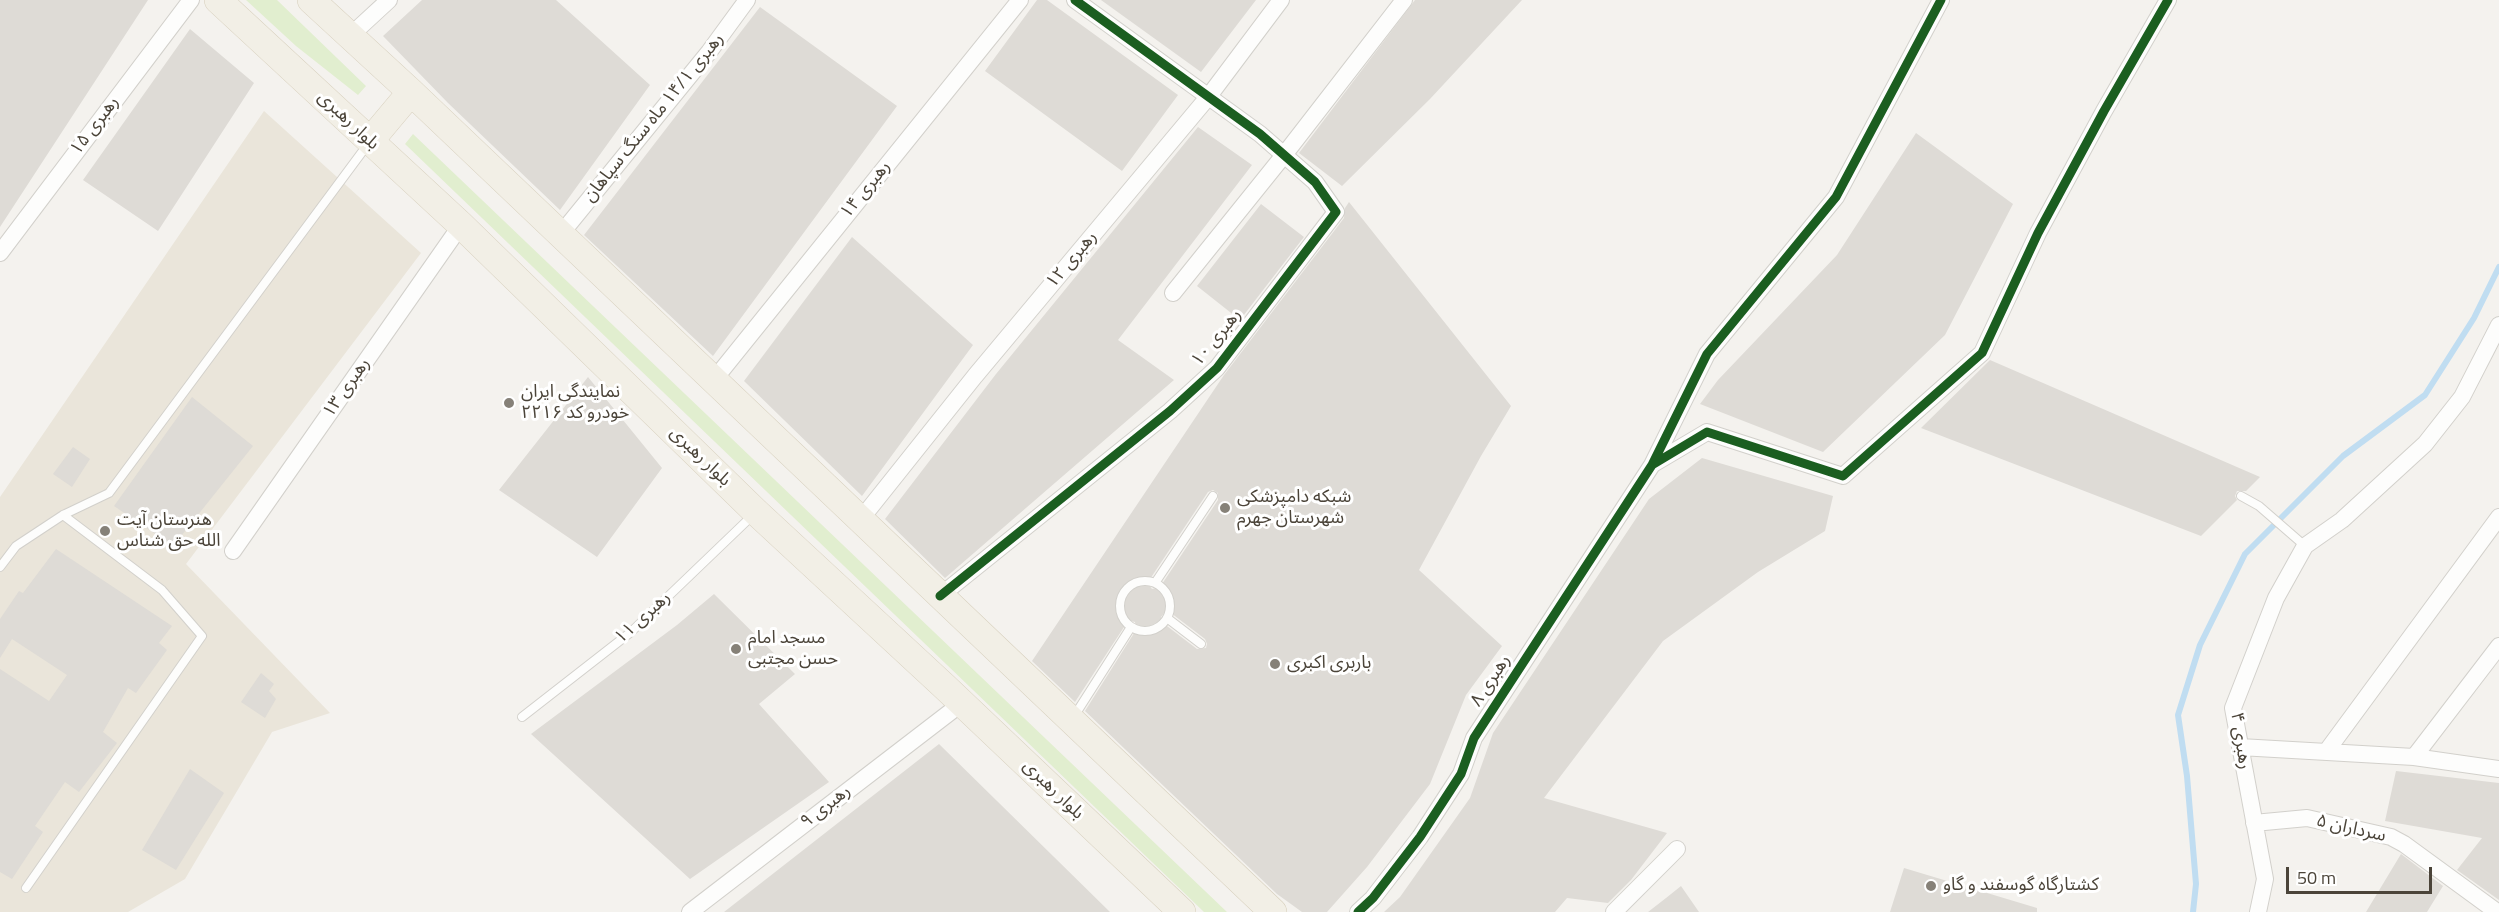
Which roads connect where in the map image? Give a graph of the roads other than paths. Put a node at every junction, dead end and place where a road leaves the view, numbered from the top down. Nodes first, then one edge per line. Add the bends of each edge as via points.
1 (191, 0) edge
2 (218, 0) edge
3 (311, 0) edge
4 (389, 0) edge
5 (747, 0) edge
6 (1020, 0) edge
7 (1075, 0) edge
8 (1281, 0) edge
9 (1404, 0) edge
10 (1941, 0) edge
11 (2168, 0) edge
12 (350, 36) junction
13 (411, 92) junction
14 (1209, 96) junction
15 (370, 141) junction
16 (1284, 155) junction
17 (461, 225) junction
18 (560, 235) junction
19 (0, 253) edge
20 (1173, 293) dead end
21 (2499, 325) edge
22 (713, 381) junction
23 (1652, 465) junction
24 (1214, 496) dead end
25 (2241, 496) dead end
26 (756, 512) junction
27 (63, 515) junction
28 (2499, 517) edge
29 (861, 519) junction
30 (2305, 546) junction
31 (233, 551) dead end
32 (0, 567) edge
33 (1155, 583) junction
34 (940, 596) junction
35 (1167, 618) junction
36 (1131, 627) junction
37 (1201, 644) dead end
38 (2499, 646) edge
39 (962, 703) junction
40 (522, 717) dead end
41 (1071, 721) junction
42 (2240, 747) junction
43 (2326, 752) junction
44 (2414, 757) junction
45 (2499, 769) edge
46 (2254, 823) junction
47 (1677, 849) dead end
48 (26, 888) dead end
49 (690, 912) edge
50 (1182, 912) edge
51 (1273, 912) edge
52 (1358, 912) edge
53 (1614, 912) edge
54 (2258, 912) edge
55 (2498, 912) edge

1 - 19 street, رهبری ۱۵
2 - 15 main road, بلوار رهبری
3 - 12 main road
4 - 12 street
5 - 18 street, رهبری ۱۴/۱ ماه سنگ سپاهان
6 - 22 street, رهبری ۱۴
7 - 14 street, رهبری ۱۰
8 - 14 street, رهبری ۱۲
9 - 16 street
10 - 23 street, رهبری ۸ via 1836,197 1707,354
11 - 23 street via 2038,233 1982,353 1843,476 1707,432
12 - 13 main road
13 - 15 main road
13 - 18 main road
14 - 16 street, رهبری ۱۰
14 - 29 street, رهبری ۱۲
15 - 17 main road, بلوار رهبری
15 - 27 lane via 109,493
16 - 20 street
16 - 34 street, رهبری ۱۰ via 1315,182 1336,212 1217,368 1170,411
17 - 26 main road, بلوار رهبری
17 - 31 street, رهبری ۱۳
18 - 22 main road
21 - 30 street via 2462,397 2425,444 2342,520
22 - 29 main road
23 - 52 street, رهبری ۸ via 1474,738 1461,774 1420,837
24 - 33 lane
25 - 30 lane via 2259,506
26 - 39 main road, بلوار رهبری
26 - 40 lane, رهبری ۱۱ via 631,632
27 - 32 lane via 16,546
27 - 48 lane via 162,590 202,636
28 - 43 street
29 - 34 main road
30 - 42 street, رهبری ۴ via 2276,598 2233,708
33 - 35 lane via 1168,596
33 - 36 lane via 1133,584 1122,597 1121,614
34 - 41 main road
35 - 36 lane via 1146,632
35 - 37 lane
36 - 41 lane
38 - 44 street
39 - 49 street, رهبری ۹
39 - 50 main road, بلوار رهبری
41 - 51 main road
42 - 43 street
42 - 46 street, رهبری ۴
43 - 44 street
44 - 45 street
46 - 54 street, رهبری ۴ via 2265,879
46 - 55 street, سرداران ۵ via 2307,818 2391,837
47 - 53 street

